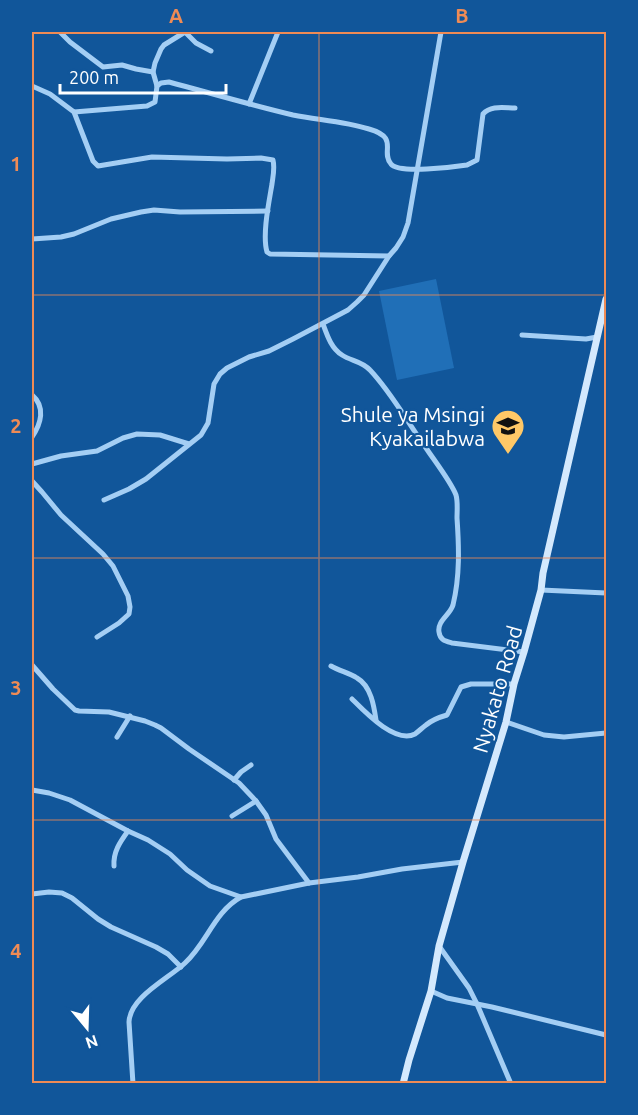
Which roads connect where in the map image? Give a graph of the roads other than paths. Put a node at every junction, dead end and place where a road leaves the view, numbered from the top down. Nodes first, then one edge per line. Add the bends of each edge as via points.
1 (60, 32) edge
2 (278, 32) edge
3 (441, 32) edge
4 (211, 51) dead end
5 (153, 72) junction
6 (32, 86) edge
7 (157, 86) junction
8 (249, 104) junction
9 (515, 108) dead end
10 (74, 112) junction
11 (418, 169) junction
12 (268, 212) junction
13 (32, 239) edge
14 (389, 256) junction
15 (606, 301) edge
16 (323, 324) junction
17 (522, 335) dead end
18 (597, 337) junction
19 (32, 395) edge
20 (32, 437) edge
21 (189, 444) junction
22 (32, 464) edge
23 (32, 481) edge
24 (104, 500) dead end
25 (541, 590) junction
26 (606, 593) edge
27 (97, 637) dead end
28 (524, 652) junction
29 (32, 665) edge
30 (331, 666) dead end
31 (514, 684) junction
32 (352, 699) dead end
33 (130, 716) junction
34 (376, 720) junction
35 (506, 722) junction
36 (606, 733) edge
37 (117, 737) dead end
38 (251, 765) dead end
39 (234, 780) junction
40 (32, 790) edge
41 (256, 801) junction
42 (232, 816) dead end
43 (128, 831) junction
44 (463, 862) junction
45 (114, 866) dead end
46 (309, 883) junction
47 (32, 894) edge
48 (241, 897) junction
49 (439, 946) junction
50 (181, 967) junction
51 (430, 991) junction
52 (477, 1004) junction
53 (606, 1035) edge
54 (133, 1083) edge
55 (403, 1083) edge
56 (511, 1083) edge

1 - 5 street via 103,67 122,65
2 - 8 street
3 - 11 street
4 - 5 street via 185,32 160,49
5 - 7 street
6 - 10 street
7 - 8 street via 169,82
7 - 10 street via 155,102 147,106
8 - 11 street via 373,130 386,138 390,164
9 - 11 street via 485,111 474,162
10 - 12 street via 98,166 152,157 273,160
11 - 14 street via 408,223
12 - 13 street via 154,210 111,219 74,234
12 - 14 street via 265,246 270,254
14 - 16 street via 364,295
15 - 18 street, Nyakato Road
16 - 21 street via 220,374 214,384 208,423
16 - 28 street via 338,351 368,368 385,388 456,495 457,576 453,606 438,630 443,641
17 - 18 street
18 - 25 street, Nyakato Road
19 - 20 street via 40,405 41,416
21 - 22 street via 160,435 137,434 97,451
21 - 24 street via 146,479
23 - 27 street via 108,560 128,596 129,614
25 - 26 street
25 - 28 street, Nyakato Road
28 - 31 street, Nyakato Road
29 - 33 street via 75,710
30 - 34 street via 362,681
31 - 34 street via 461,687 447,715 409,736 392,732
31 - 35 street, Nyakato Road
32 - 34 street
33 - 37 street
33 - 39 street via 161,728
35 - 36 street via 544,735
35 - 44 street, Nyakato Road
38 - 39 street
39 - 41 street
40 - 43 street via 70,800
41 - 42 street
41 - 46 street via 276,839
43 - 45 street via 115,852
43 - 48 street via 156,844 210,886
44 - 46 street
44 - 49 street, Nyakato Road
46 - 48 street
47 - 50 street via 62,893 111,927 168,954
48 - 50 street via 220,914 200,948
49 - 51 street, Nyakato Road
49 - 52 street
50 - 54 street via 142,998 129,1016
51 - 52 street
51 - 55 street, Nyakato Road
52 - 53 street
52 - 56 street

